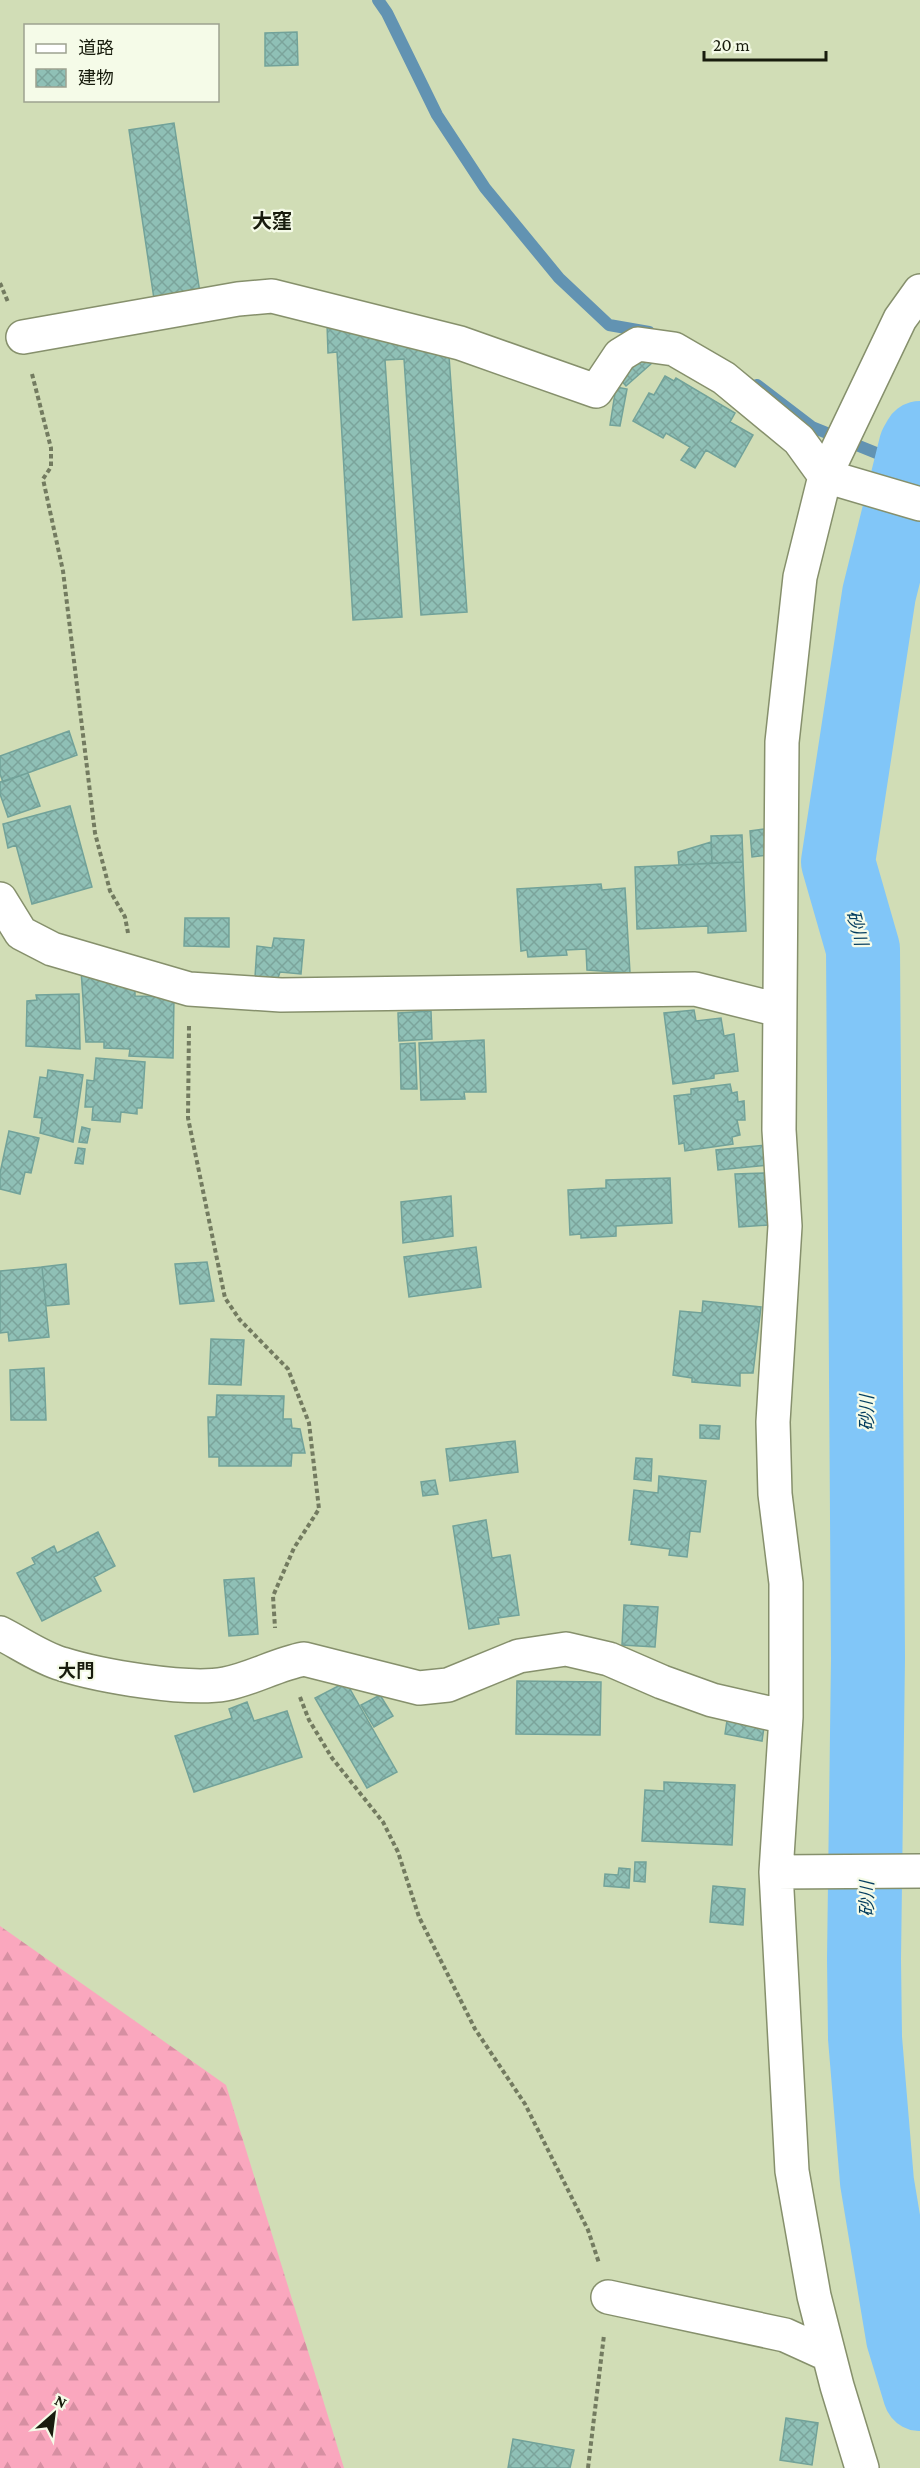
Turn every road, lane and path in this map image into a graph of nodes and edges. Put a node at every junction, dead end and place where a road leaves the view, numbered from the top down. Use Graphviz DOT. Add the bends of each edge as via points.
graph roads {
  1 [pos="0,283"];
  2 [pos="920,291"];
  3 [pos="23,337"];
  4 [pos="837,459"];
  5 [pos="920,504"];
  6 [pos="0,899"];
  7 [pos="134,973"];
  8 [pos="189,989"];
  9 [pos="780,1010"];
  10 [pos="0,1633"];
  11 [pos="287,1663"];
  12 [pos="786,1717"];
  13 [pos="785,1871"];
  14 [pos="920,1871"];
  15 [pos="608,2297"];
  16 [pos="829,2355"];
  17 [pos="588,2468"];
  18 [pos="862,2468"];
  1 -- 3 [label="path"];
  2 -- 4 [label="street" via="900,319"];
  3 -- 4 [label="street" via="272,296 460,343 596,391 620,355 638,344 674,349 724,378 798,440"];
  3 -- 7 [label="path" via="51,448 51,467 43,479 63,571 95,833 110,891 125,916"];
  4 -- 5 [label="street"];
  4 -- 9 [label="street" via="800,578 782,742"];
  6 -- 7 [label="street" via="21,933 52,949"];
  7 -- 8 [label="street"];
  8 -- 9 [label="street" via="281,995 695,989"];
  8 -- 11 [label="path" via="188,1118 225,1298 240,1320 288,1369 309,1423 319,1509 294,1548 273,1596 276,1632"];
  9 -- 12 [label="street" via="779,1130 785,1226 773,1422 775,1494 786,1583"];
  10 -- 11 [label="street" via="60,1664 185,1685 226,1684"];
  11 -- 12 [label="street" via="304,1659 419,1688 447,1684 519,1656 566,1649 609,1659 712,1700"];
  11 -- 15 [label="path" via="309,1719 332,1758 383,1822 398,1852 419,1917 475,2029 525,2104 588,2230"];
  12 -- 13 [label="street"];
  13 -- 14 [label="street"];
  13 -- 16 [label="street" via="792,2171 814,2296"];
  15 -- 16 [label="street" via="786,2335"];
  15 -- 17 [label="path"];
  16 -- 18 [label="street"];
}
